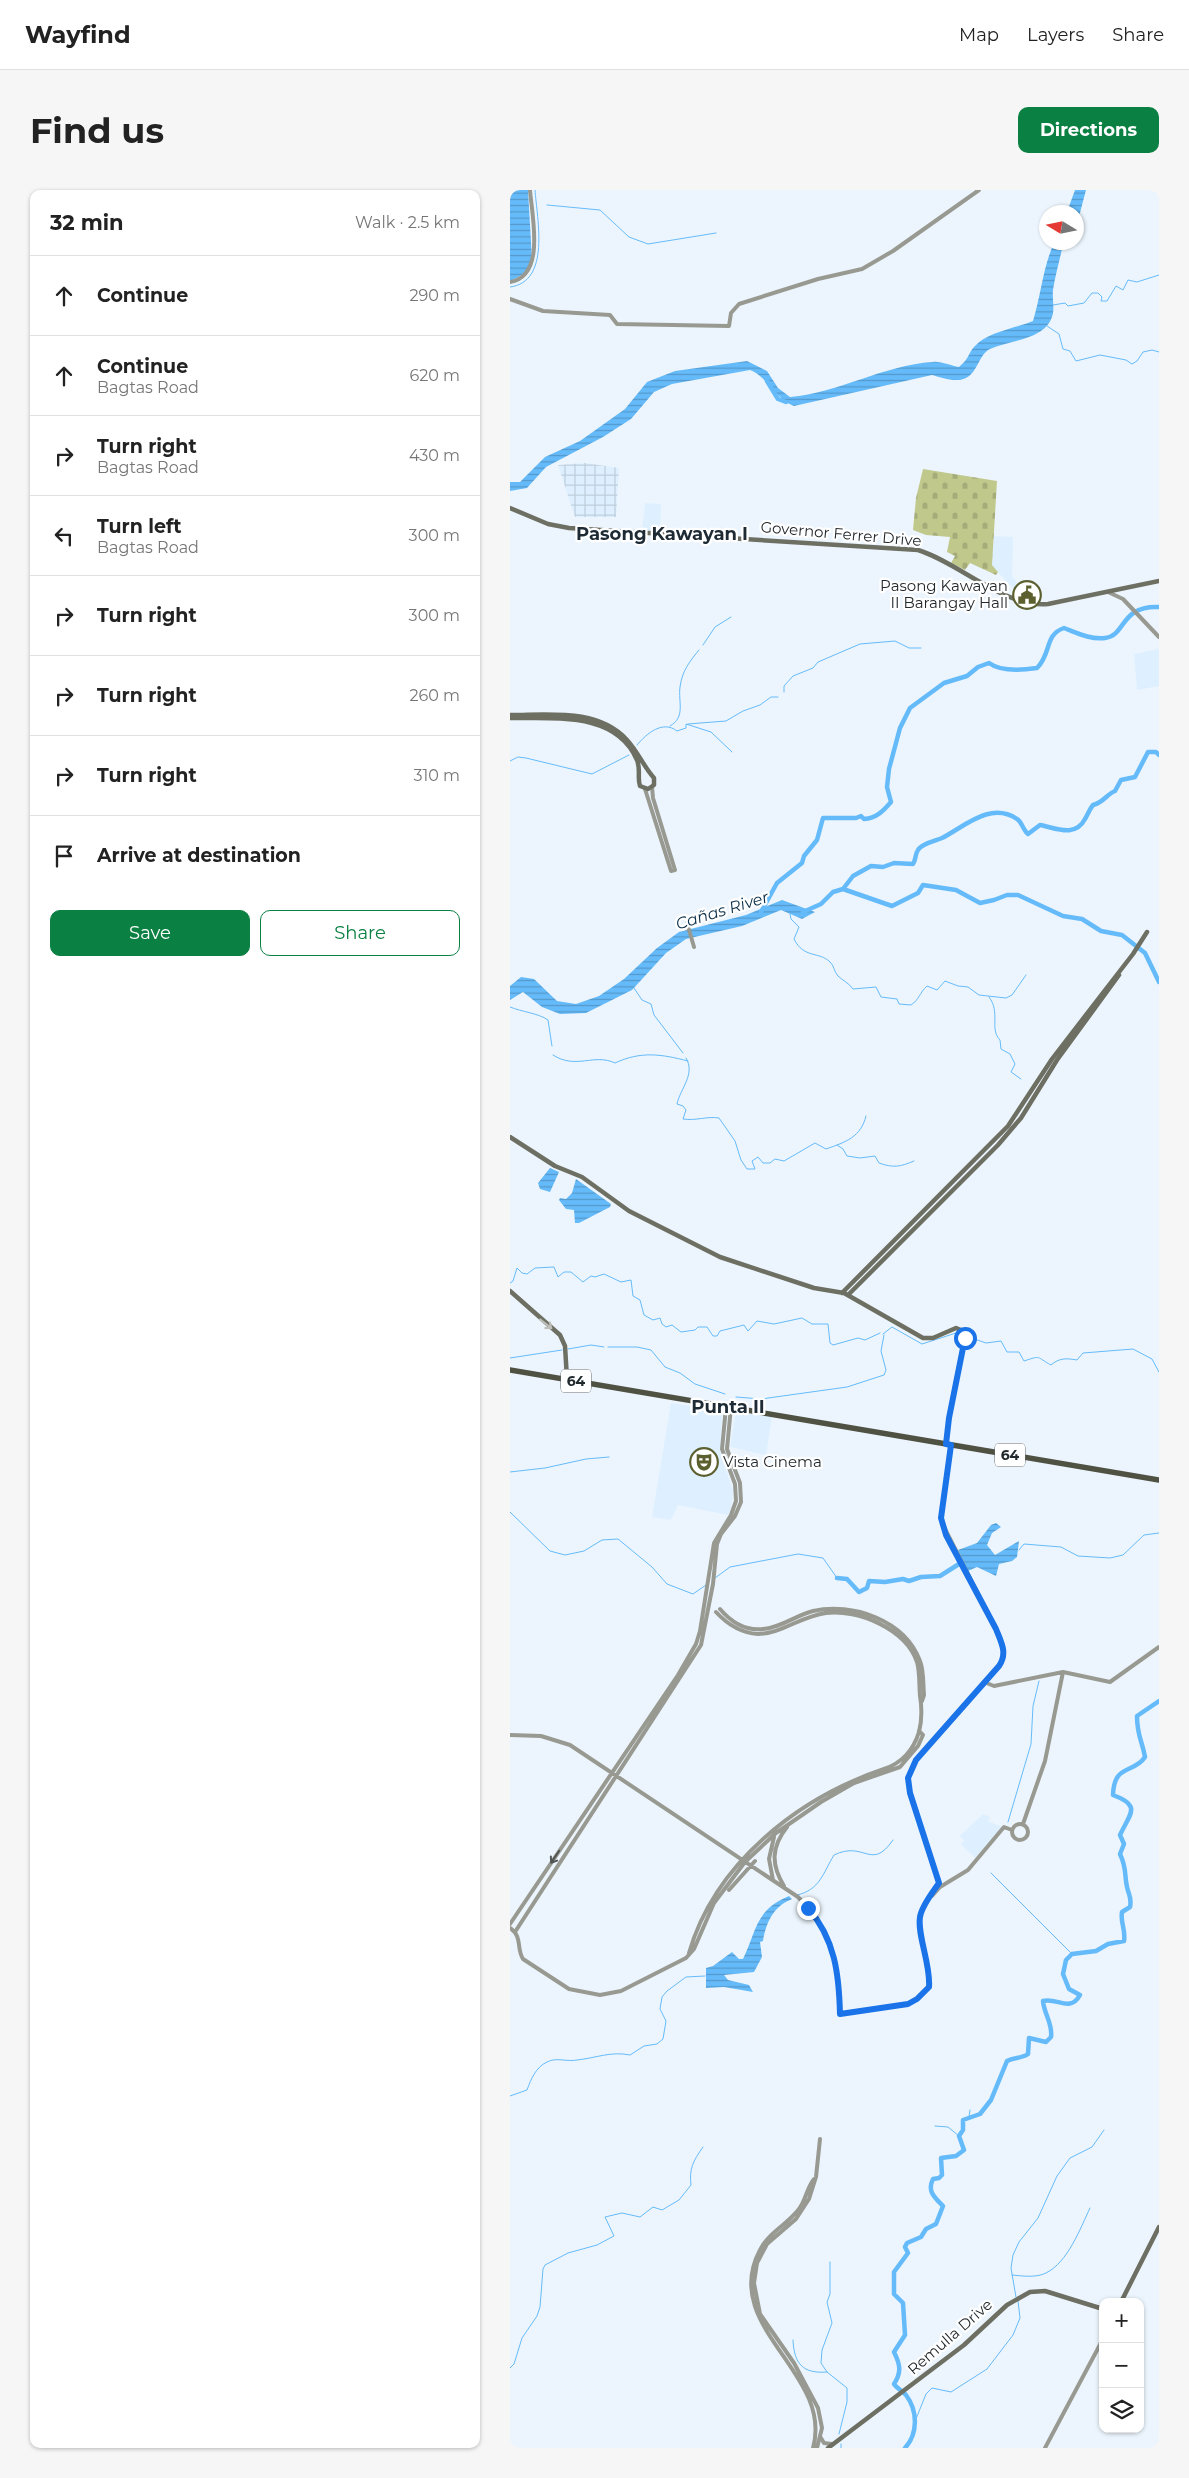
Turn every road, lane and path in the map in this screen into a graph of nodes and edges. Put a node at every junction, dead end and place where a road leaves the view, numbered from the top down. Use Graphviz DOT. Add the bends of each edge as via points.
graph roads {
  1 [pos="530,190"];
  2 [pos="979,190"];
  3 [pos="510,282"];
  4 [pos="510,299"];
  5 [pos="510,508"];
  6 [pos="1159,581"];
  7 [pos="1106,591"];
  8 [pos="1159,637"];
  9 [pos="510,716"];
  10 [pos="649,774"];
  11 [pos="640,776"];
  12 [pos="652,787"];
  13 [pos="645,789"];
  14 [pos="687,923"];
  15 [pos="1147,932"];
  16 [pos="694,947"];
  17 [pos="1134,954"];
  18 [pos="510,1137"];
  19 [pos="510,1291"];
  20 [pos="842,1293"];
  21 [pos="848,1295"];
  22 [pos="510,1370"];
  23 [pos="567,1379"];
  24 [pos="728,1407"];
  25 [pos="949,1445"];
  26 [pos="1159,1480"];
  27 [pos="728,1522"];
  28 [pos="718,1610"];
  29 [pos="1159,1647"];
  30 [pos="686,1667"];
  31 [pos="1063,1672"];
  32 [pos="984,1682"];
  33 [pos="919,1731"];
  34 [pos="510,1734"];
  35 [pos="614,1774"];
  36 [pos="791,1822"];
  37 [pos="1023,1824"];
  38 [pos="1012,1830"];
  39 [pos="776,1833"];
  40 [pos="744,1861"];
  41 [pos="755,1861"];
  42 [pos="751,1866"];
  43 [pos="773,1880"];
  44 [pos="940,1885"];
  45 [pos="786,1888"];
  46 [pos="728,1890"];
  47 [pos="510,1926"];
  48 [pos="515,1932"];
  49 [pos="689,1954"];
  50 [pos="820,2139"];
  51 [pos="816,2177"];
  52 [pos="1159,2227"];
  53 [pos="1123,2298"];
  54 [pos="1099,2308"];
  55 [pos="1101,2343"];
  56 [pos="821,2434"];
  57 [pos="832,2444"];
  58 [pos="813,2448"];
  59 [pos="817,2448"];
  60 [pos="828,2448"];
  61 [pos="1044,2448"];
  1 -- 3 [label="street" via="533,262 524,276"];
  2 -- 4 [label="street" via="862,269 739,304 731,313 729,326 617,324 610,315 543,311"];
  5 -- 7 [label="main road, Governor Ferrer Drive" via="548,524 570,528 918,550 1014,598 1033,604 1048,604"];
  6 -- 7 [label="main road, Governor Ferrer Drive"];
  7 -- 8 [label="street" via="1124,600"];
  9 -- 10 [label="main road" via="582,717 603,723 628,741"];
  9 -- 11 [label="main road" via="581,720 602,726 626,743 638,762"];
  10 -- 11 [label="main road"];
  10 -- 12 [label="main road" via="654,781"];
  11 -- 13 [label="main road" via="639,785"];
  12 -- 13 [label="main road"];
  12 -- 13 [label="street" via="673,871"];
  14 -- 16 [label="street"];
  15 -- 17 [label="main road"];
  17 -- 20 [label="main road" via="1052,1058 1008,1126"];
  17 -- 21 [label="main road" via="1056,1060 1021,1118 998,1146"];
  18 -- 20 [label="main road" via="555,1166 582,1177 629,1211 720,1257 805,1285"];
  19 -- 23 [label="main road, one-way" via="560,1335 565,1346"];
  20 -- 21 [label="main road"];
  21 -- 25 [label="main road" via="923,1338 933,1338 956,1328 966,1332 949,1418"];
  22 -- 23 [label="main road, 64"];
  23 -- 24 [label="main road, 64"];
  24 -- 25 [label="main road, 64"];
  24 -- 27 [label="street" via="722,1450 736,1495 735,1508"];
  25 -- 26 [label="main road, 64"];
  25 -- 32 [label="street" via="943,1525 1004,1648 1002,1661"];
  27 -- 30 [label="street" via="714,1543 696,1644"];
  27 -- 30 [label="street" via="717,1544 703,1638 698,1652"];
  28 -- 33 [label="street" via="735,1628 753,1634 772,1632 809,1616 829,1612 854,1615 880,1624 904,1643 915,1658 922,1701"];
  29 -- 31 [label="street" via="1110,1682"];
  30 -- 35 [label="street"];
  31 -- 32 [label="street" via="994,1686"];
  31 -- 37 [label="street" via="1044,1761"];
  32 -- 44 [label="street" via="923,1751 910,1769 908,1778"];
  33 -- 36 [label="street" via="923,1735 918,1746 900,1767 845,1788"];
  33 -- 40 [label="street" via="911,1749 898,1764 846,1783 819,1799 773,1831"];
  34 -- 35 [label="street" via="561,1741"];
  35 -- 40 [label="street"];
  35 -- 47 [label="street, one-way"];
  35 -- 48 [label="street"];
  36 -- 39 [label="street"];
  36 -- 45 [label="street" via="778,1840 774,1855 776,1871"];
  37 -- 38 [label="street" via="1016,1824"];
  37 -- 38 [label="street" via="1029,1831 1024,1839 1014,1838"];
  38 -- 44 [label="street" via="1004,1827 968,1870"];
  39 -- 40 [label="street"];
  39 -- 43 [label="street" via="769,1854"];
  40 -- 42 [label="street"];
  40 -- 49 [label="street" via="714,1903"];
  40 -- 49 [label="street" via="708,1907"];
  41 -- 42 [label="street"];
  42 -- 43 [label="street"];
  42 -- 46 [label="street"];
  43 -- 45 [label="street"];
  44 -- 45 [label="street" via="920,1918 929,1987 908,2004 840,2014 837,1966 832,1948 818,1920"];
  47 -- 48 [label="street"];
  48 -- 49 [label="street" via="523,1959 559,1984 592,1995 621,1991"];
  50 -- 51 [label="street"];
  51 -- 56 [label="street" via="811,2196 802,2211 772,2238 764,2250 756,2271 754,2290 760,2314 794,2363 818,2408"];
  51 -- 58 [label="street" via="798,2210 764,2242 754,2262 750,2282 756,2314 786,2358 813,2408 817,2424"];
  52 -- 53 [label="main road"];
  54 -- 57 [label="main road, Remulla Drive" via="1045,2291 1027,2293 1000,2311 964,2345 913,2385"];
  55 -- 61 [label="street"];
  56 -- 57 [label="street" via="824,2443"];
  56 -- 59 [label="street"];
  57 -- 60 [label="main road, Remulla Drive"];
}
